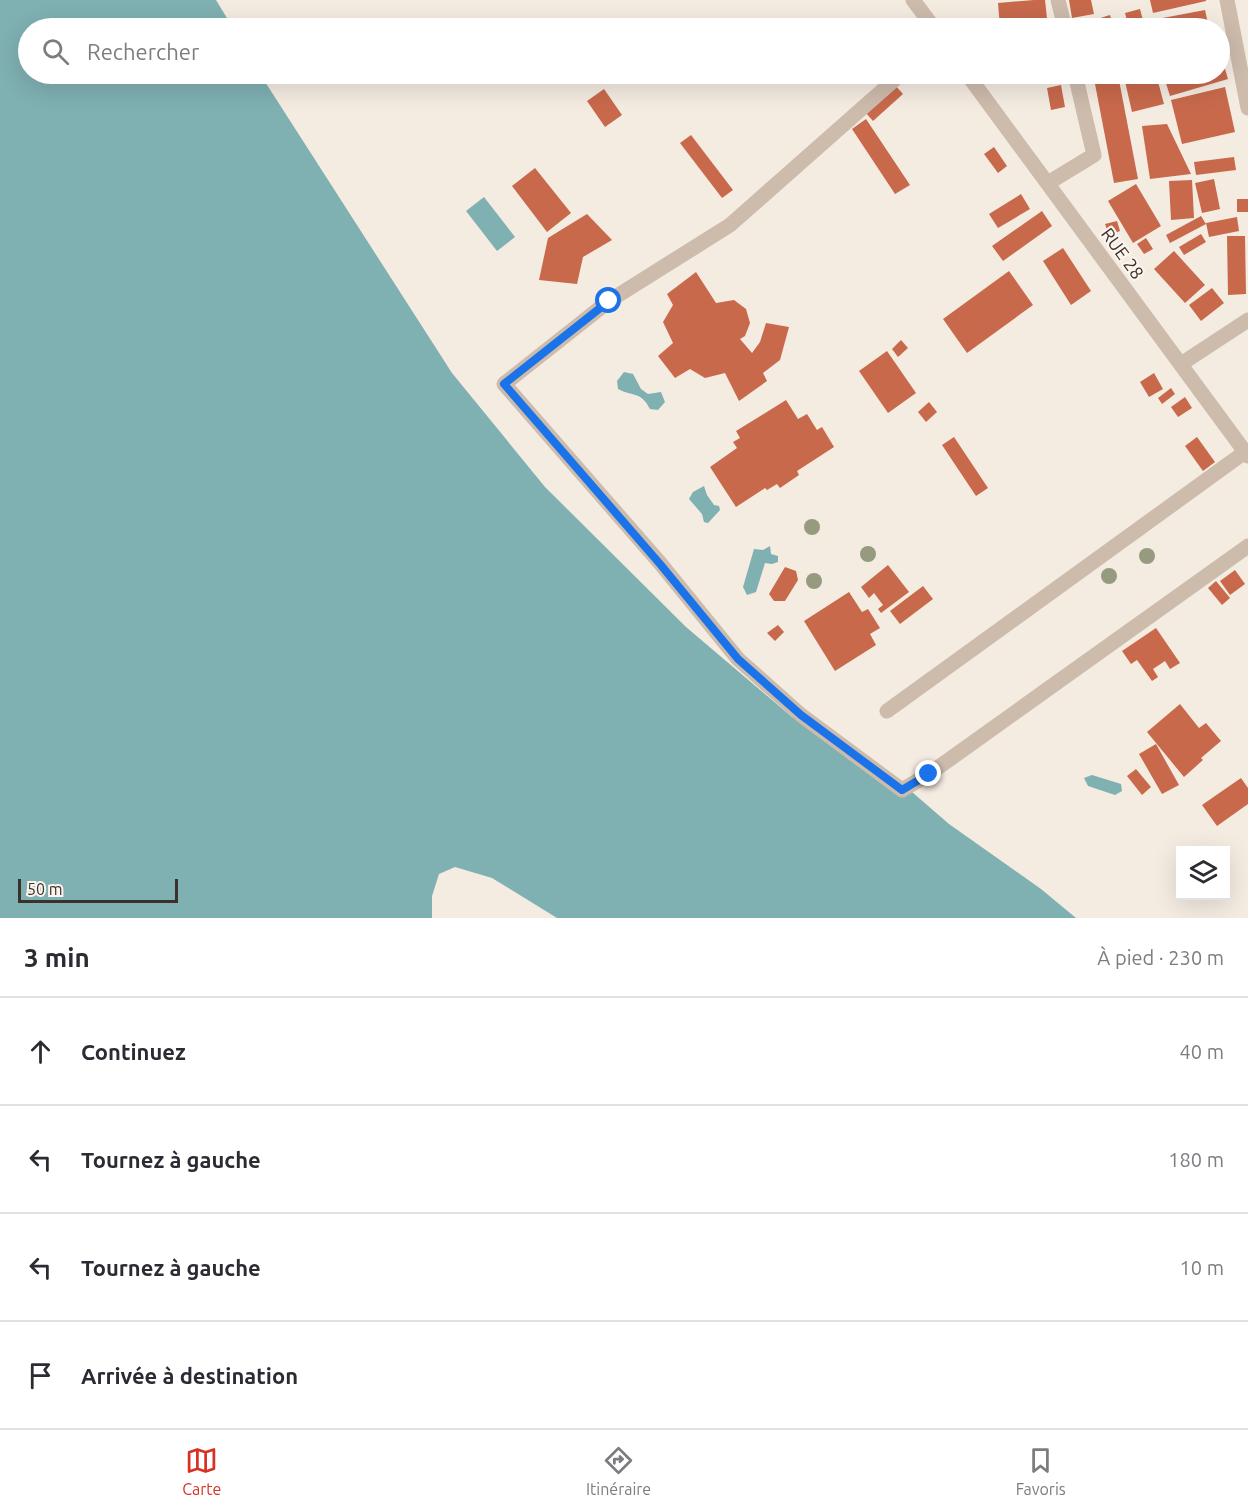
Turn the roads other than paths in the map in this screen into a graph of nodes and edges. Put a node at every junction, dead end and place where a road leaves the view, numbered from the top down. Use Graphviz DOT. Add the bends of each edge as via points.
graph roads {
  1 [pos="913,0"];
  2 [pos="1058,0"];
  3 [pos="1227,0"];
  4 [pos="926,18"];
  5 [pos="1062,18"];
  6 [pos="890,84"];
  7 [pos="974,84"];
  8 [pos="1077,84"];
  9 [pos="1248,108"];
  10 [pos="1048,183"];
  11 [pos="1248,320"];
  12 [pos="1181,364"];
  13 [pos="1246,454"];
  14 [pos="1248,546"];
  15 [pos="887,711"];
  1 -- 4 [label="street"];
  2 -- 5 [label="street"];
  3 -- 9 [label="street"];
  6 -- 14 [label="street" via="730,225 609,301 504,384 738,659 801,715 902,790"];
  7 -- 10 [label="street, RUE 28"];
  8 -- 10 [label="street" via="1094,155"];
  10 -- 12 [label="street, RUE 28"];
  11 -- 12 [label="street"];
  12 -- 13 [label="street, RUE 28"];
  13 -- 15 [label="street"];
}
